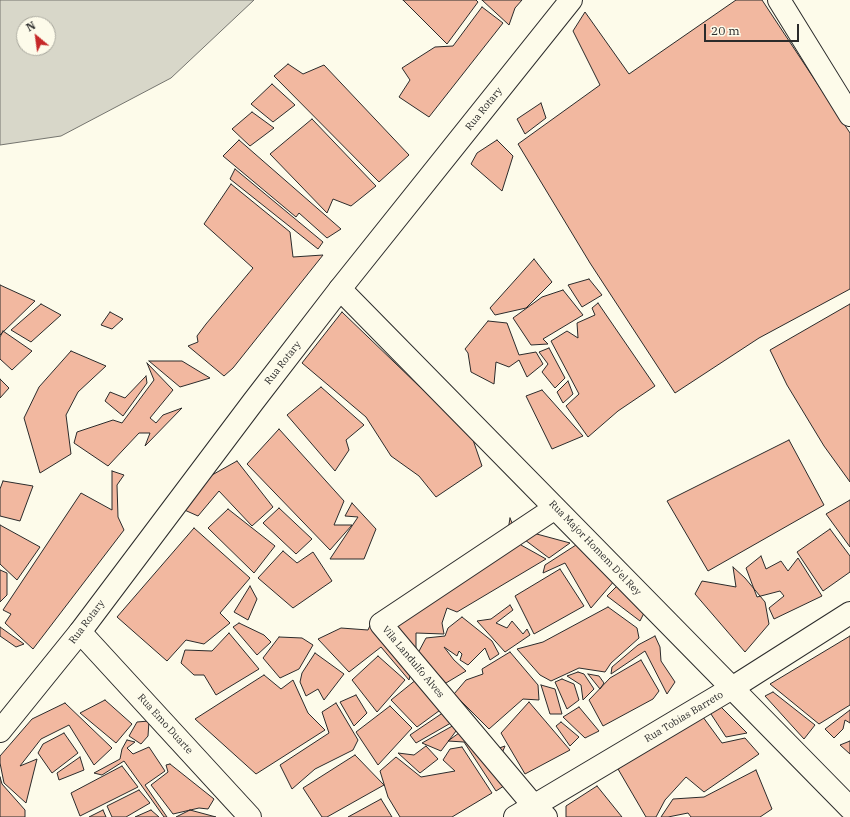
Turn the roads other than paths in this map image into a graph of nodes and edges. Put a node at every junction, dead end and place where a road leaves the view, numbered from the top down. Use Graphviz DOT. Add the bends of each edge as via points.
graph roads {
  1 [pos="572,0"];
  2 [pos="779,0"];
  3 [pos="850,115"];
  4 [pos="340,289"];
  5 [pos="555,508"];
  6 [pos="850,613"];
  7 [pos="80,632"];
  8 [pos="732,688"];
  9 [pos="0,731"];
  10 [pos="850,808"];
  11 [pos="540,811"];
  12 [pos="250,817"];
  13 [pos="515,817"];
  1 -- 4 [label="street, Rua Rotary"];
  2 -- 3 [label="street"];
  4 -- 5 [label="street, Rua Major Homem D'el Rey"];
  4 -- 7 [label="street, Rua Rotary"];
  5 -- 8 [label="street, Rua Major Homem D'el Rey"];
  5 -- 11 [label="street, Vila Landulfo Alves" via="381,624"];
  6 -- 8 [label="street, Rua Tobias Barreto"];
  7 -- 9 [label="street, Rua Rotary"];
  7 -- 12 [label="street, Rua Emo Duarte"];
  8 -- 10 [label="street, Rua Major Homem D'el Rey"];
  8 -- 11 [label="street, Rua Tobias Barreto"];
  11 -- 13 [label="street, Rua Tobias Barreto"];
}
